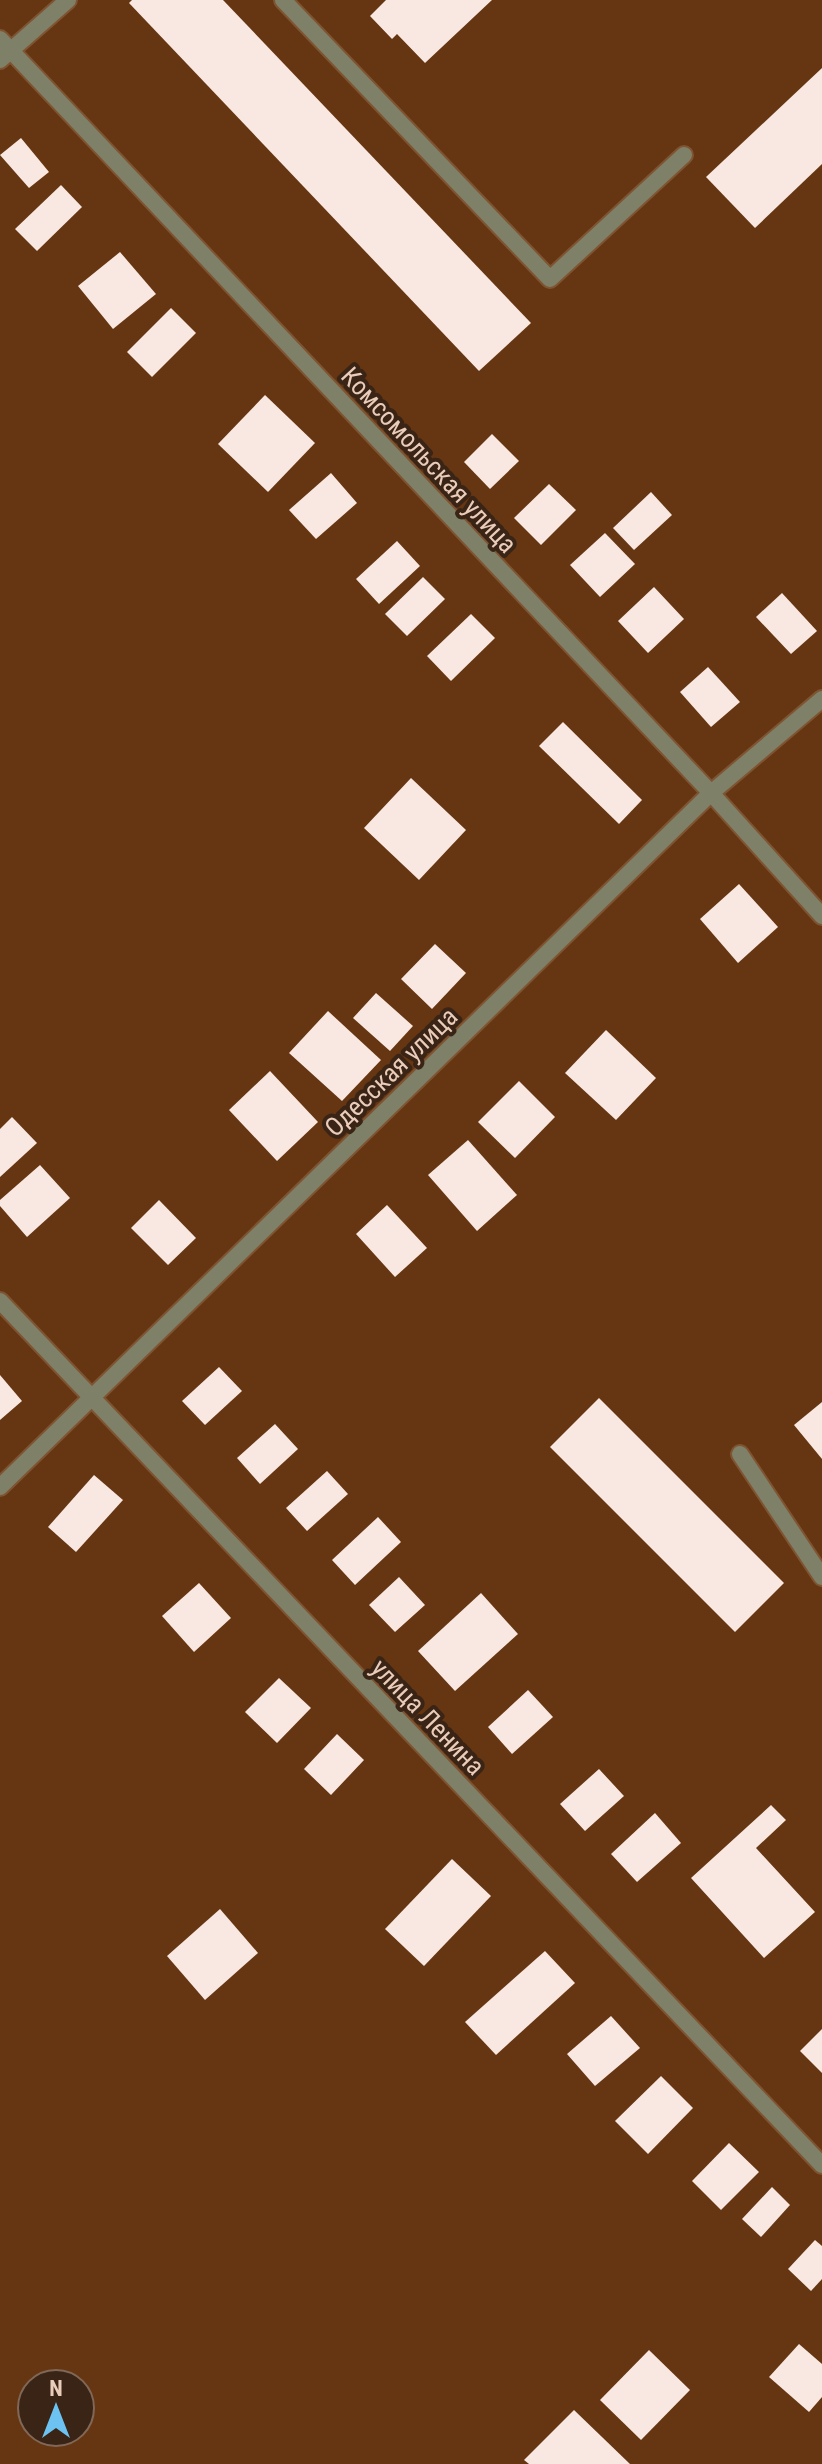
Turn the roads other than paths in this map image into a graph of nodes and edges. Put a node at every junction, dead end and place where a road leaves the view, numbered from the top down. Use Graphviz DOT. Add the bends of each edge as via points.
graph roads {
  1 [pos="68,0"];
  2 [pos="283,0"];
  3 [pos="3,50"];
  4 [pos="684,155"];
  5 [pos="822,699"];
  6 [pos="711,793"];
  7 [pos="822,916"];
  8 [pos="0,1301"];
  9 [pos="91,1399"];
  10 [pos="740,1454"];
  11 [pos="0,1487"];
  12 [pos="822,1577"];
  13 [pos="822,2165"];
  1 -- 3 [label="street"];
  2 -- 4 [label="street" via="550,279"];
  3 -- 6 [label="street, Комсомольская улица"];
  5 -- 6 [label="street, Одесская улица"];
  6 -- 7 [label="street, Комсомольская улица"];
  6 -- 9 [label="street, Одесская улица"];
  8 -- 9 [label="street, улица Ленина"];
  9 -- 11 [label="street, Одесская улица"];
  9 -- 13 [label="street, улица Ленина"];
  10 -- 12 [label="street"];
}
